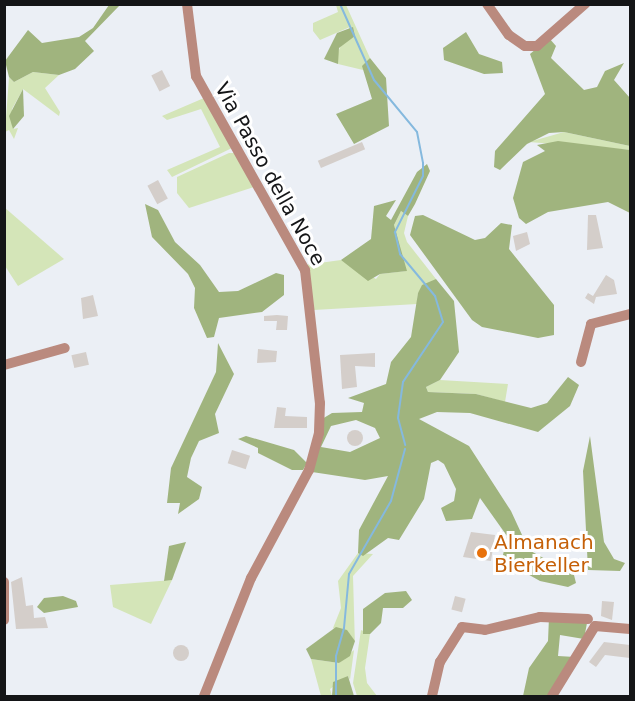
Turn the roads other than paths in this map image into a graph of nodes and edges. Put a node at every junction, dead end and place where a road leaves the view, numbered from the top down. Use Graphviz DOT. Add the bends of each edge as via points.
graph roads {
  1 [pos="187,4"];
  2 [pos="487,4"];
  3 [pos="585,4"];
  4 [pos="630,314"];
  5 [pos="65,348"];
  6 [pos="581,362"];
  7 [pos="4,365"];
  8 [pos="4,582"];
  9 [pos="4,620"];
  10 [pos="591,622"];
  11 [pos="630,629"];
  12 [pos="204,696"];
  13 [pos="432,696"];
  14 [pos="552,696"];
  1 -- 12 [label="street, Via Passo della Noce" via="196,76 305,270 320,403 319,434 309,470 251,578"];
  2 -- 3 [label="street" via="509,35 525,46 537,46"];
  4 -- 6 [label="street" via="591,324"];
  5 -- 7 [label="street"];
  8 -- 9 [label="street"];
  10 -- 11 [label="street"];
  10 -- 13 [label="street" via="540,617 485,630 462,627 440,662"];
  10 -- 14 [label="street"];
}
